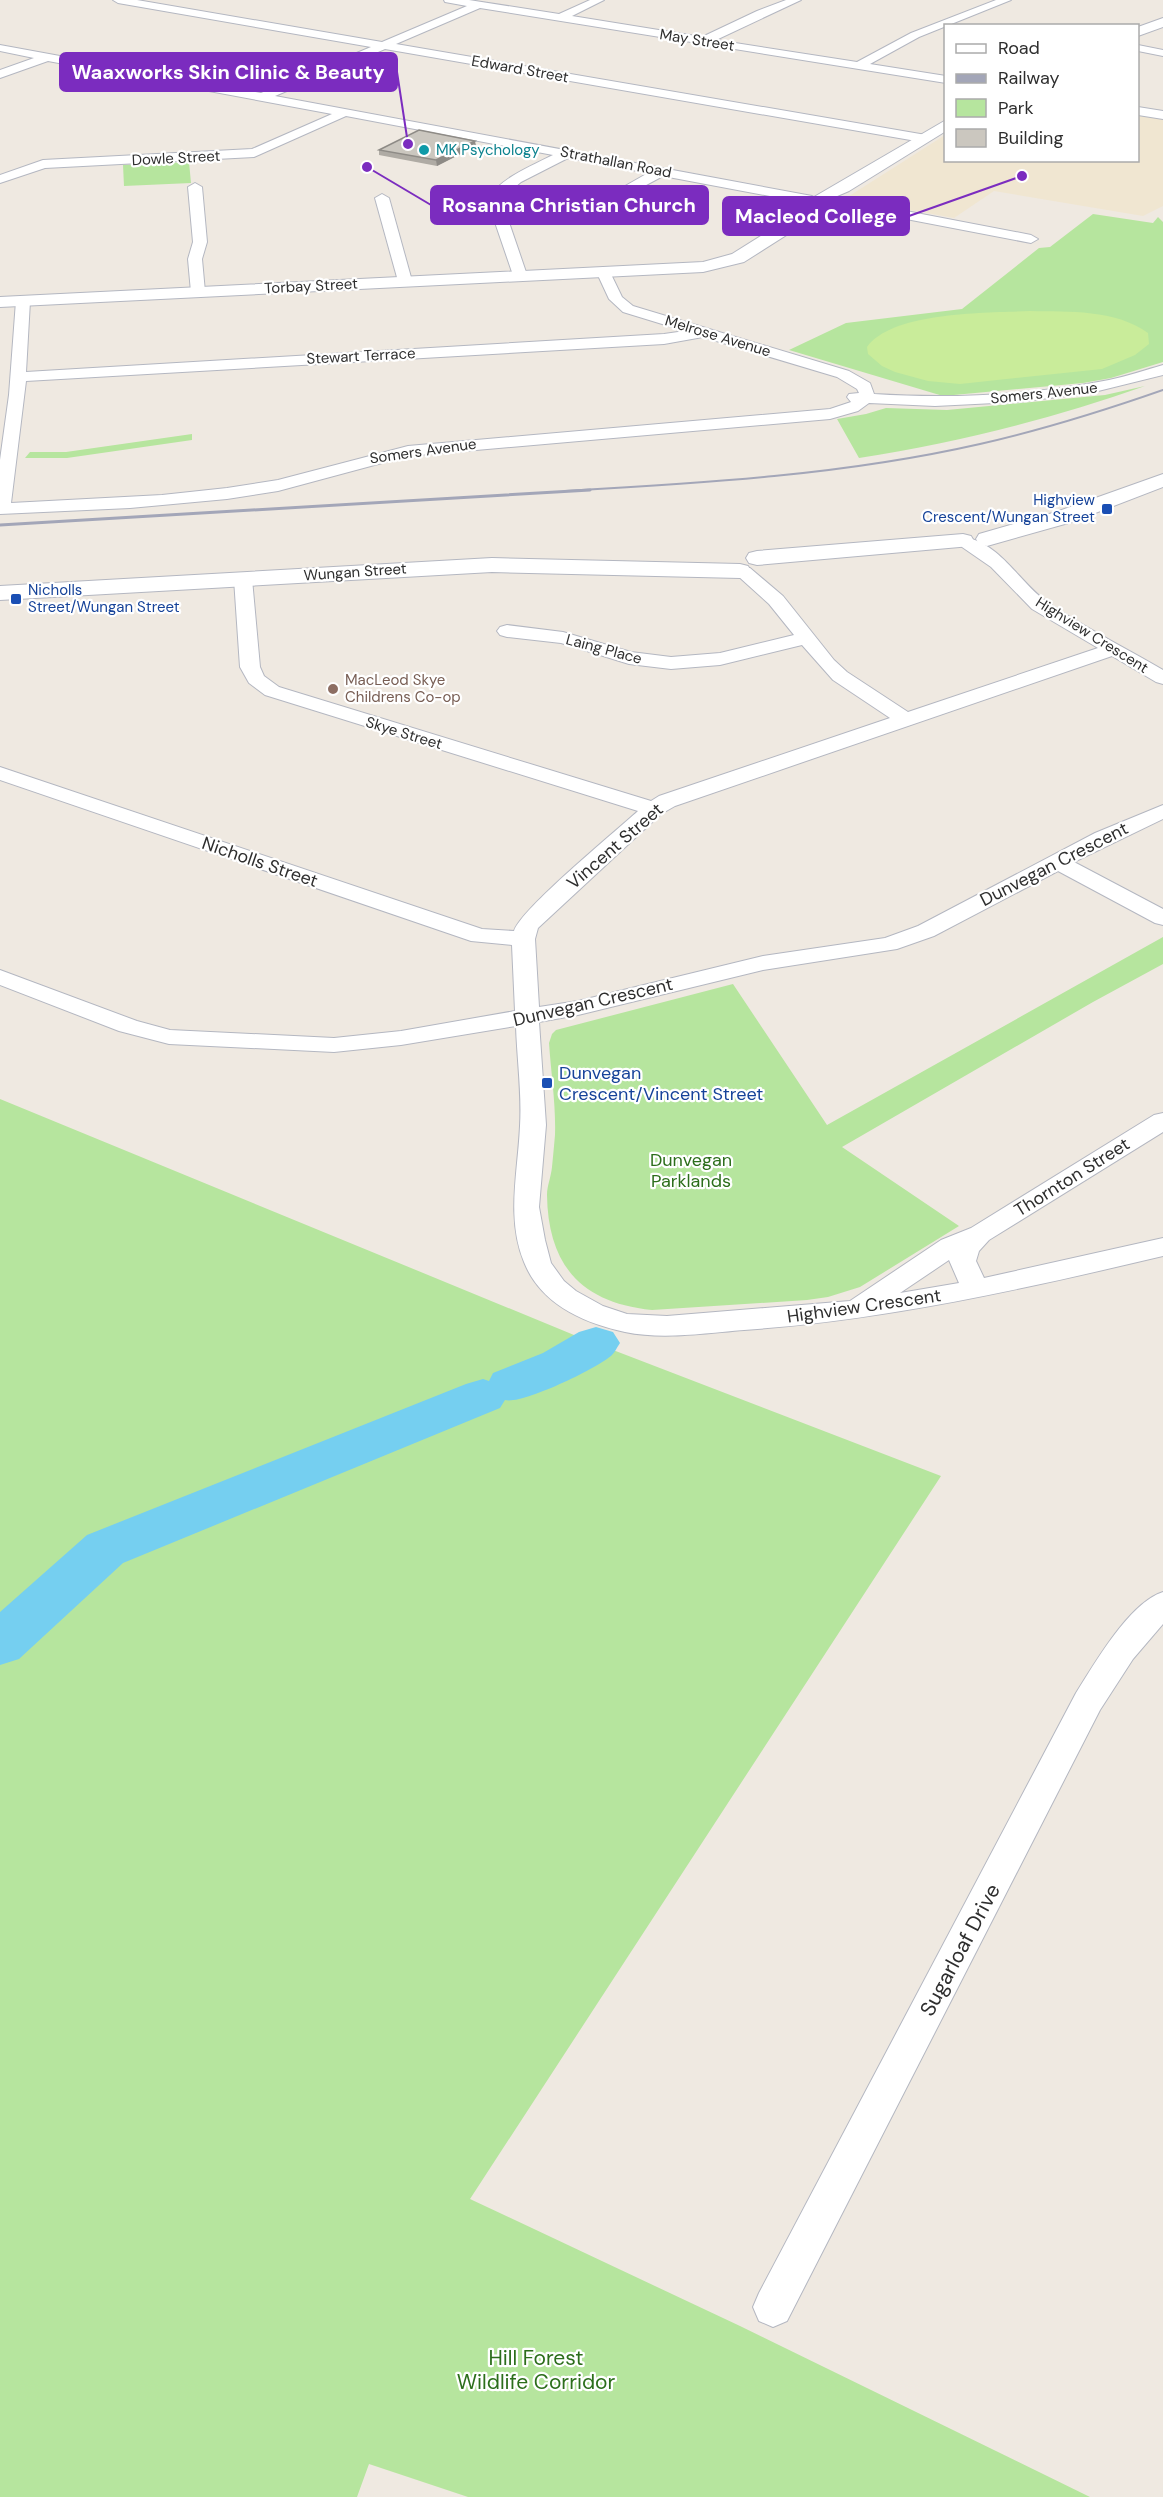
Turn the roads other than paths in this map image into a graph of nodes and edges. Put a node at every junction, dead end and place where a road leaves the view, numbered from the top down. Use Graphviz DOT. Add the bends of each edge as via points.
graph roads {
  1 [pos="118,0"];
  2 [pos="449,0"];
  3 [pos="599,0"];
  4 [pos="796,0"];
  5 [pos="1006,0"];
  6 [pos="479,5"];
  7 [pos="560,18"];
  8 [pos="1163,22"];
  9 [pos="1139,31"];
  10 [pos="704,41"];
  11 [pos="383,46"];
  12 [pos="0,48"];
  13 [pos="1139,48"];
  14 [pos="1163,53"];
  15 [pos="48,57"];
  16 [pos="858,66"];
  17 [pos="0,74"];
  18 [pos="944,80"];
  19 [pos="262,96"];
  20 [pos="1139,111"];
  21 [pos="346,112"];
  22 [pos="1163,115"];
  23 [pos="944,125"];
  24 [pos="922,138"];
  25 [pos="568,153"];
  26 [pos="662,171"];
  27 [pos="0,179"];
  28 [pos="195,187"];
  29 [pos="382,198"];
  30 [pos="824,199"];
  31 [pos="609,201"];
  32 [pos="1031,239"];
  33 [pos="612,270"];
  34 [pos="520,275"];
  35 [pos="405,281"];
  36 [pos="198,292"];
  37 [pos="23,301"];
  38 [pos="0,302"];
  39 [pos="703,332"];
  40 [pos="1163,370"];
  41 [pos="18,377"];
  42 [pos="859,392"];
  43 [pos="8,396"];
  44 [pos="1163,480"];
  45 [pos="1,509"];
  46 [pos="973,538"];
  47 [pos="751,566"];
  48 [pos="243,579"];
  49 [pos="0,595"];
  50 [pos="503,630"];
  51 [pos="807,638"];
  52 [pos="1114,649"];
  53 [pos="1163,678"];
  54 [pos="906,720"];
  55 [pos="0,773"];
  56 [pos="653,809"];
  57 [pos="1163,811"];
  58 [pos="1058,862"];
  59 [pos="1163,918"];
  60 [pos="523,939"];
  61 [pos="0,977"];
  62 [pos="527,1018"];
  63 [pos="1163,1121"];
  64 [pos="980,1234"];
  65 [pos="1163,1247"];
  66 [pos="915,1270"];
  67 [pos="976,1289"];
  68 [pos="938,1295"];
  69 [pos="855,1310"];
  70 [pos="1163,1604"];
  71 [pos="773,2307"];
  1 -- 11 [label="street, Edward Street"];
  2 -- 6 [label="street, May Street"];
  3 -- 7 [label="street"];
  4 -- 10 [label="street"];
  5 -- 16 [label="street" via="915,35"];
  6 -- 7 [label="street, May Street"];
  6 -- 11 [label="street"];
  7 -- 10 [label="street, May Street"];
  8 -- 9 [label="street"];
  10 -- 16 [label="street, May Street"];
  11 -- 19 [label="street"];
  11 -- 24 [label="street, Edward Street"];
  12 -- 15 [label="street, Strathallan Road"];
  13 -- 14 [label="street"];
  15 -- 17 [label="street"];
  15 -- 19 [label="street, Strathallan Road"];
  16 -- 18 [label="street, May Street"];
  19 -- 21 [label="street, Strathallan Road"];
  20 -- 22 [label="street"];
  21 -- 25 [label="street, Strathallan Road"];
  21 -- 27 [label="street, Dowle Street" via="254,153 43,165"];
  23 -- 24 [label="street, Torbay Street"];
  24 -- 30 [label="street, Torbay Street"];
  25 -- 26 [label="street, Strathallan Road"];
  25 -- 34 [label="street" via="495,196 495,207"];
  26 -- 30 [label="street, Strathallan Road"];
  26 -- 31 [label="street"];
  28 -- 36 [label="street" via="200,242 195,259"];
  29 -- 35 [label="street"];
  30 -- 32 [label="street, Strathallan Road"];
  30 -- 33 [label="street, Torbay Street" via="738,258 711,264"];
  33 -- 34 [label="street, Torbay Street"];
  33 -- 39 [label="street, Melrose Avenue" via="616,299 622,306"];
  34 -- 35 [label="street, Torbay Street"];
  35 -- 36 [label="street, Torbay Street"];
  36 -- 37 [label="street, Torbay Street"];
  37 -- 38 [label="street, Torbay Street"];
  37 -- 41 [label="street"];
  39 -- 41 [label="street, Stewart Terrace" via="684,338"];
  39 -- 42 [label="street, Melrose Avenue" via="836,372"];
  40 -- 42 [label="street, Somers Avenue" via="1090,390 960,401 923,401"];
  41 -- 43 [label="street"];
  42 -- 45 [label="street, Somers Avenue" via="858,405 846,411 436,447 384,455 289,483 242,492"];
  43 -- 45 [label="street"];
  44 -- 46 [label="street, Wungan Street" via="1064,517"];
  46 -- 47 [label="street, Wungan Street" via="822,554"];
  46 -- 52 [label="street, Highview Crescent" via="1039,604"];
  47 -- 48 [label="street, Wungan Street" via="681,570 492,565"];
  47 -- 51 [label="street"];
  48 -- 49 [label="street, Wungan Street"];
  48 -- 56 [label="street, Skye Street" via="250,667 256,680 272,691"];
  50 -- 51 [label="street, Laing Place" via="554,636 629,658 671,663 720,659"];
  51 -- 54 [label="street" via="840,676"];
  52 -- 53 [label="street, Highview Crescent"];
  52 -- 54 [label="street, Vincent Street"];
  54 -- 56 [label="street, Vincent Street"];
  55 -- 60 [label="street, Nicholls Street" via="479,936"];
  56 -- 60 [label="street, Vincent Street" via="531,920"];
  57 -- 58 [label="street, Dunvegan Crescent"];
  58 -- 59 [label="street"];
  58 -- 62 [label="street, Dunvegan Crescent" via="926,931 889,944 763,963"];
  60 -- 62 [label="street"];
  61 -- 62 [label="street, Dunvegan Crescent" via="128,1026 190,1040 353,1044"];
  62 -- 69 [label="street, Highview Crescent" via="533,1137 526,1207 538,1263 554,1288 586,1310 610,1320 647,1326"];
  63 -- 64 [label="street, Thornton Street"];
  64 -- 66 [label="street, Thornton Street" via="951,1246"];
  64 -- 67 [label="street, Thornton Street" via="967,1247 962,1261"];
  65 -- 67 [label="street, Highview Crescent"];
  66 -- 68 [label="street" via="918,1278"];
  66 -- 69 [label="street, Thornton Street"];
  67 -- 68 [label="street, Highview Crescent"];
  68 -- 69 [label="street, Highview Crescent"];
  70 -- 71 [label="street, Sugarloaf Drive" via="1124,1646 1088,1702"];
}
